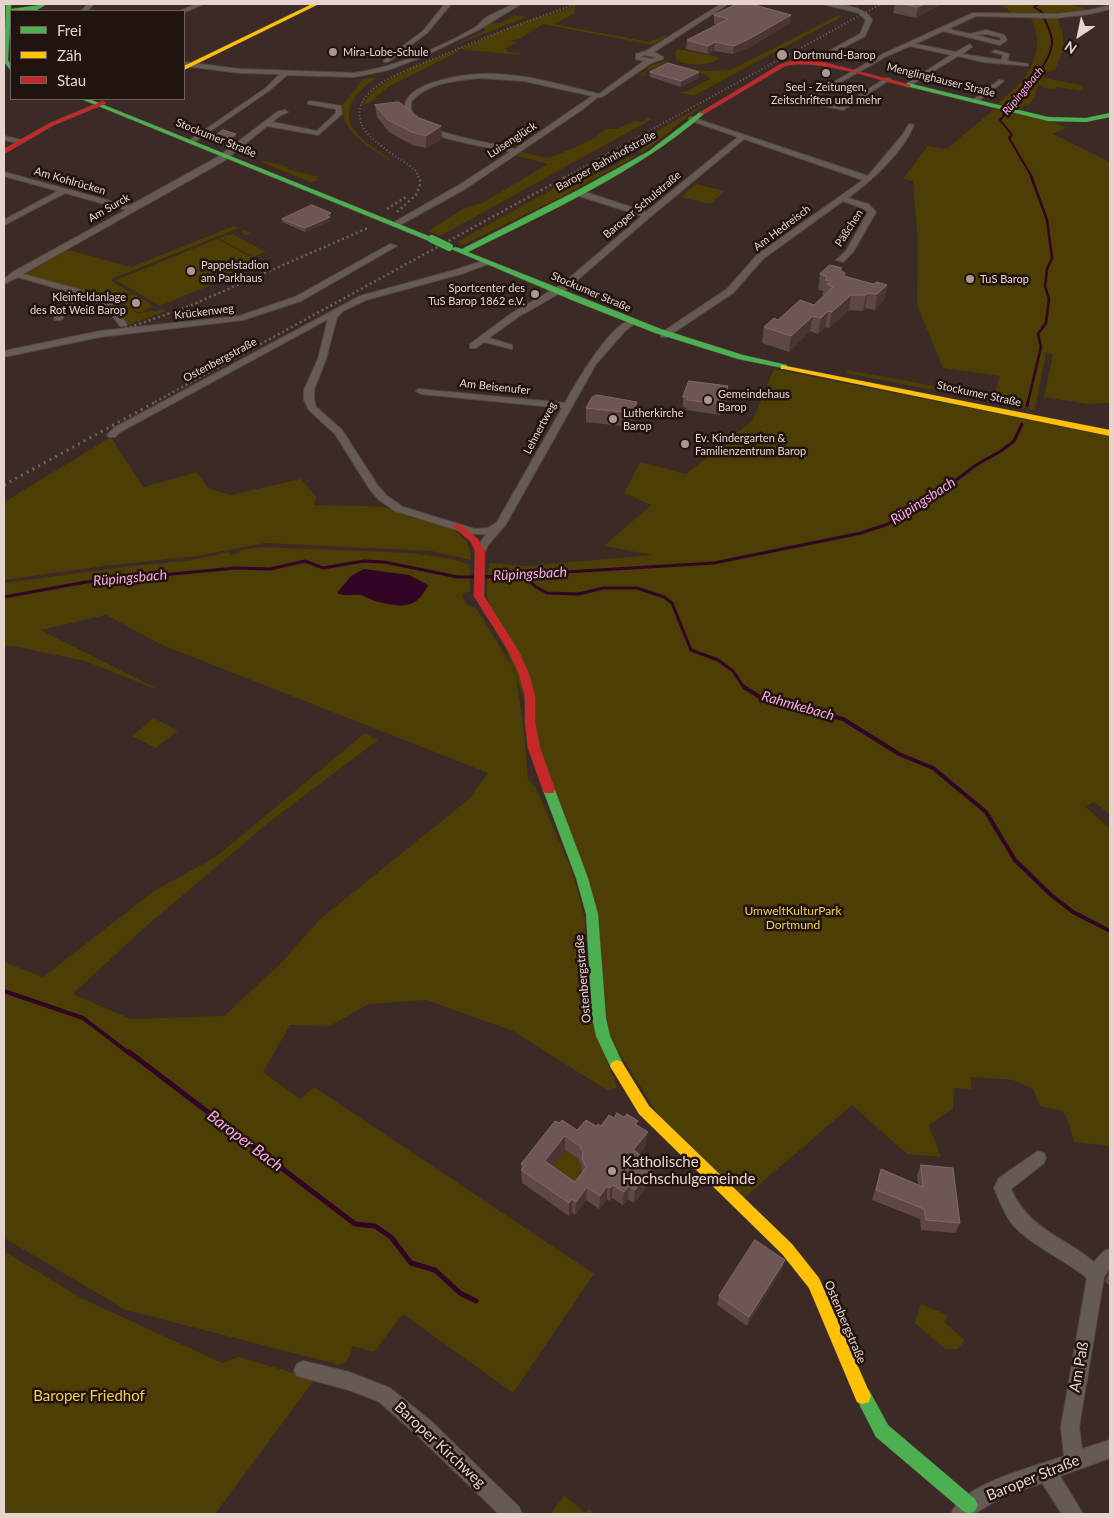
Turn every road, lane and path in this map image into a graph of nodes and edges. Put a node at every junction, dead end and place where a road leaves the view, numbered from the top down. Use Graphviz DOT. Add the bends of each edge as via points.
graph roads {
  1 [pos="200,4"];
  2 [pos="316,4"];
  3 [pos="448,4"];
  4 [pos="518,4"];
  5 [pos="725,4"];
  6 [pos="826,4"];
  7 [pos="38,7"];
  8 [pos="1110,7"];
  9 [pos="24,10"];
  10 [pos="185,10"];
  11 [pos="1102,10"];
  12 [pos="9,13"];
  13 [pos="1110,13"];
  14 [pos="942,29"];
  15 [pos="970,36"];
  16 [pos="664,44"];
  17 [pos="909,44"];
  18 [pos="977,48"];
  19 [pos="995,52"];
  20 [pos="648,53"];
  21 [pos="656,54"];
  22 [pos="954,54"];
  23 [pos="641,60"];
  24 [pos="386,61"];
  25 [pos="650,61"];
  26 [pos="814,62"];
  27 [pos="1004,62"];
  28 [pos="186,65"];
  29 [pos="1026,65"];
  30 [pos="8,66"];
  31 [pos="637,71"];
  32 [pos="854,71"];
  33 [pos="285,73"];
  34 [pos="888,80"];
  35 [pos="1000,81"];
  36 [pos="908,84"];
  37 [pos="597,95"];
  38 [pos="87,100"];
  39 [pos="112,100"];
  40 [pos="975,101"];
  41 [pos="310,103"];
  42 [pos="98,104"];
  43 [pos="285,112"];
  44 [pos="1110,115"];
  45 [pos="691,119"];
  46 [pos="266,123"];
  47 [pos="911,124"];
  48 [pos="742,137"];
  49 [pos="4,138"];
  50 [pos="19,141"];
  51 [pos="191,142"];
  52 [pos="516,151"];
  53 [pos="4,152"];
  54 [pos="226,156"];
  55 [pos="4,174"];
  56 [pos="869,179"];
  57 [pos="64,191"];
  58 [pos="579,193"];
  59 [pos="841,198"];
  60 [pos="130,209"];
  61 [pos="646,215"];
  62 [pos="4,223"];
  63 [pos="395,224"];
  64 [pos="393,246"];
  65 [pos="462,252"];
  66 [pos="840,260"];
  67 [pos="485,262"];
  68 [pos="16,274"];
  69 [pos="4,282"];
  70 [pos="558,291"];
  71 [pos="78,292"];
  72 [pos="341,309"];
  73 [pos="58,318"];
  74 [pos="632,322"];
  75 [pos="122,324"];
  76 [pos="664,335"];
  77 [pos="484,339"];
  78 [pos="473,346"];
  79 [pos="509,346"];
  80 [pos="4,354"];
  81 [pos="421,391"];
  82 [pos="566,406"];
  83 [pos="1110,433"];
  84 [pos="112,435"];
  85 [pos="501,524"];
  86 [pos="458,526"];
  87 [pos="480,551"];
  88 [pos="1038,1158"];
  89 [pos="1110,1255"];
  90 [pos="1096,1275"];
  91 [pos="303,1370"];
  92 [pos="1110,1449"];
  93 [pos="1074,1460"];
  94 [pos="1046,1472"];
  95 [pos="965,1509"];
  96 [pos="512,1514"];
  97 [pos="1073,1514"];
  1 -- 10 [label="street"];
  2 -- 28 [label="street"];
  3 -- 24 [label="street" via="424,32"];
  4 -- 33 [label="street" via="478,28 373,73"];
  5 -- 16 [label="street, Luisenglück"];
  6 -- 26 [label="street, Baroper Bahnhofstraße" via="860,12 870,18 863,35"];
  7 -- 9 [label="street"];
  8 -- 11 [label="street"];
  11 -- 13 [label="street"];
  11 -- 14 [label="street" via="1048,16 979,13"];
  12 -- 30 [label="street"];
  14 -- 15 [label="street"];
  14 -- 17 [label="street"];
  16 -- 20 [label="street, Luisenglück"];
  16 -- 21 [label="street, Luisenglück"];
  17 -- 22 [label="street"];
  17 -- 32 [label="street"];
  18 -- 22 [label="street" via="967,45"];
  19 -- 27 [label="street" via="1006,54"];
  20 -- 21 [label="street"];
  20 -- 23 [label="street, Luisenglück" via="638,56"];
  21 -- 25 [label="street, Luisenglück" via="660,58"];
  22 -- 27 [label="street"];
  22 -- 36 [label="street"];
  23 -- 25 [label="street"];
  23 -- 31 [label="street, Luisenglück"];
  25 -- 31 [label="street, Luisenglück"];
  26 -- 32 [label="street, Menglinghauser Straße"];
  26 -- 45 [label="street, Baroper Bahnhofstraße" via="786,63"];
  27 -- 29 [label="street"];
  28 -- 33 [label="street"];
  31 -- 37 [label="street, Luisenglück"];
  32 -- 34 [label="street, Menglinghauser Straße"];
  32 -- 34 [label="street" via="803,101 842,109"];
  33 -- 51 [label="street" via="268,89"];
  34 -- 36 [label="street, Menglinghauser Straße"];
  35 -- 40 [label="street"];
  36 -- 40 [label="street, Menglinghauser Straße"];
  37 -- 52 [label="street, Luisenglück"];
  37 -- 52 [label="street" via="517,78 485,76 440,82 410,98 407,107 411,118 425,127"];
  38 -- 42 [label="street, Stockumer Straße"];
  39 -- 42 [label="street"];
  40 -- 44 [label="street, Menglinghauser Straße" via="1064,120"];
  41 -- 46 [label="street" via="339,107 339,114 318,132"];
  42 -- 50 [label="street"];
  42 -- 51 [label="street, Stockumer Straße"];
  43 -- 46 [label="street, Am Surck"];
  45 -- 48 [label="street"];
  45 -- 58 [label="street, Baroper Bahnhofstraße" via="660,146"];
  46 -- 54 [label="street, Am Surck"];
  47 -- 56 [label="street, Am Hedreisch" via="907,134"];
  48 -- 56 [label="street"];
  48 -- 61 [label="street, Baroper Schulstraße"];
  49 -- 50 [label="street"];
  50 -- 53 [label="street"];
  51 -- 54 [label="street, Stockumer Straße"];
  52 -- 63 [label="street, Luisenglück" via="456,191"];
  54 -- 60 [label="street, Am Surck"];
  54 -- 63 [label="street, Stockumer Straße"];
  55 -- 57 [label="street, Am Kohlrücken"];
  56 -- 59 [label="street, Am Hedreisch"];
  57 -- 60 [label="street, Am Kohlrücken"];
  57 -- 62 [label="street"];
  58 -- 61 [label="street"];
  58 -- 65 [label="street, Baroper Bahnhofstraße"];
  59 -- 66 [label="street, Päßchen" via="865,206 872,212 849,252"];
  59 -- 76 [label="street, Am Hedreisch" via="760,257 730,291"];
  60 -- 68 [label="street, Am Surck"];
  61 -- 70 [label="street, Baroper Schulstraße"];
  63 -- 65 [label="street, Stockumer Straße, bridge"];
  64 -- 80 [label="street, Krückenweg" via="298,299 240,318 100,334"];
  65 -- 67 [label="street, Stockumer Straße"];
  67 -- 70 [label="street, Stockumer Straße"];
  67 -- 72 [label="street, Ostenbergstraße" via="363,298"];
  68 -- 69 [label="street, Am Surck"];
  68 -- 71 [label="street"];
  70 -- 74 [label="street, Stockumer Straße"];
  70 -- 77 [label="street, Baroper Schulstraße" via="515,315"];
  71 -- 73 [label="street"];
  71 -- 75 [label="street" via="108,304"];
  72 -- 84 [label="street, Ostenbergstraße"];
  72 -- 86 [label="street" via="333,316 322,360 310,390 312,408 339,432 383,498 399,509"];
  74 -- 76 [label="street, Stockumer Straße"];
  74 -- 82 [label="street, Lehnertweg" via="592,363"];
  76 -- 83 [label="street, Stockumer Straße" via="747,360"];
  77 -- 78 [label="street, Baroper Schulstraße"];
  77 -- 79 [label="street"];
  81 -- 82 [label="street, Am Beisenufer"];
  82 -- 85 [label="street, Lehnertweg"];
  85 -- 86 [label="street" via="481,533"];
  85 -- 87 [label="street, Lehnertweg" via="482,543"];
  86 -- 87 [label="street" via="475,541"];
  87 -- 95 [label="street, Ostenbergstraße" via="479,596 524,674 530,696 534,748 592,914 599,1018 603,1036 621,1073 644,1110 787,1249 814,1283 865,1402 882,1431"];
  88 -- 90 [label="street" via="1005,1183 1002,1188 1005,1198 1031,1231"];
  89 -- 90 [label="street, Am Paß"];
  90 -- 93 [label="street, Am Paß" via="1070,1428"];
  91 -- 96 [label="street, Baroper Kirchweg" via="384,1394 425,1429"];
  92 -- 93 [label="street, Baroper Straße"];
  93 -- 94 [label="street, Baroper Straße"];
  94 -- 95 [label="street, Baroper Straße" via="1004,1486"];
  94 -- 97 [label="street"];
}
